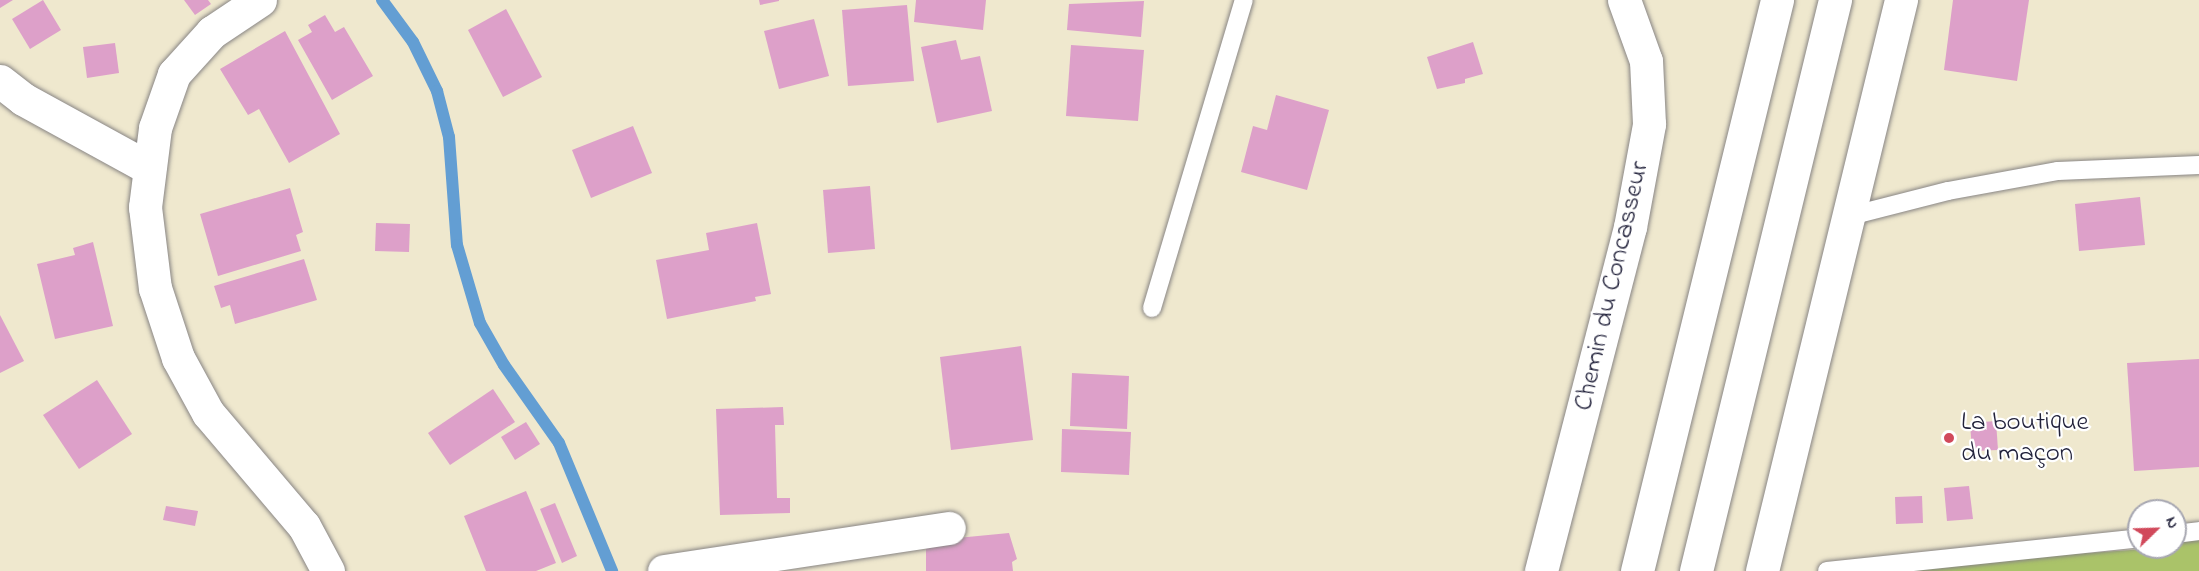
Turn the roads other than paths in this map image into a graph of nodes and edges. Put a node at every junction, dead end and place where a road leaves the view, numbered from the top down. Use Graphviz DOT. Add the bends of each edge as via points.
graph roads {
  1 [pos="260,0"];
  2 [pos="1244,0"];
  3 [pos="1624,0"];
  4 [pos="1777,0"];
  5 [pos="1835,0"];
  6 [pos="1901,0"];
  7 [pos="0,81"];
  8 [pos="2199,165"];
  9 [pos="149,168"];
  10 [pos="1850,216"];
  11 [pos="1152,308"];
  12 [pos="949,528"];
  13 [pos="2127,539"];
  14 [pos="328,571"];
  15 [pos="664,571"];
  16 [pos="1541,571"];
  17 [pos="1637,571"];
  18 [pos="1696,571"];
  19 [pos="1762,571"];
  20 [pos="1827,571"];
  1 -- 9 [label="main road" via="212,32 174,74 155,128"];
  2 -- 11 [label="lane"];
  3 -- 16 [label="main road, Chemin du Concasseur" via="1646,61 1649,124 1630,226"];
  4 -- 17 [label="main road"];
  5 -- 18 [label="main road"];
  6 -- 10 [label="main road"];
  7 -- 9 [label="main road" via="23,99"];
  8 -- 10 [label="lane" via="2058,171 1948,191"];
  9 -- 14 [label="main road" via="145,207 155,288 178,358 208,412 304,526"];
  10 -- 19 [label="main road"];
  12 -- 15 [label="main road"];
  13 -- 20 [label="lane"];
}
